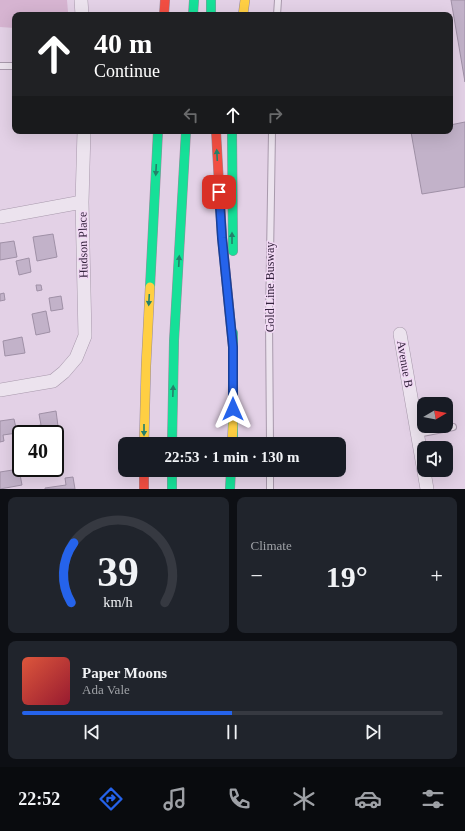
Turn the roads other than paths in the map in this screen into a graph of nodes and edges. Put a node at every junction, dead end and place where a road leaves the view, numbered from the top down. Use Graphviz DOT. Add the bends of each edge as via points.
graph roads {
  1 [pos="81,0"];
  2 [pos="165,0"];
  3 [pos="194,0"];
  4 [pos="211,0"];
  5 [pos="245,0"];
  6 [pos="278,0"];
  7 [pos="82,12"];
  8 [pos="164,12"];
  9 [pos="193,12"];
  10 [pos="211,12"];
  11 [pos="243,12"];
  12 [pos="277,12"];
  13 [pos="0,66"];
  14 [pos="12,66"];
  15 [pos="84,134"];
  16 [pos="158,134"];
  17 [pos="186,134"];
  18 [pos="216,134"];
  19 [pos="232,134"];
  20 [pos="272,134"];
  21 [pos="82,202"];
  22 [pos="0,217"];
  23 [pos="400,334"];
  24 [pos="233,347"];
  25 [pos="0,390"];
  26 [pos="422,433"];
  27 [pos="417,434"];
  28 [pos="144,437"];
  29 [pos="172,437"];
  30 [pos="233,437"];
  31 [pos="270,437"];
  32 [pos="144,477"];
  33 [pos="172,477"];
  34 [pos="231,477"];
  35 [pos="233,477"];
  36 [pos="270,477"];
  37 [pos="144,489"];
  38 [pos="172,489"];
  39 [pos="230,489"];
  40 [pos="234,489"];
  41 [pos="270,489"];
  42 [pos="427,489"];
  1 -- 7 [label="street"];
  2 -- 8 [label="main road"];
  3 -- 9 [label="main road"];
  4 -- 10 [label="main road"];
  5 -- 11 [label="main road"];
  6 -- 12 [label="lane"];
  13 -- 14 [label="lane"];
  15 -- 21 [label="street, Hudson Place"];
  16 -- 28 [label="main road, one-way"];
  29 -- 17 [label="main road, one-way" via="174,341"];
  24 -- 18 [label="main road, one-way" via="222,238"];
  24 -- 19 [label="main road, one-way"];
  20 -- 31 [label="lane, Gold Line Busway"];
  21 -- 22 [label="street"];
  21 -- 25 [label="street, Hudson Place" via="85,336 76,358 53,380"];
  23 -- 27 [label="street, Avenue B"];
  24 -- 30 [label="main road"];
  26 -- 27 [label="lane"];
  27 -- 42 [label="street, Avenue B"];
  32 -- 37 [label="main road"];
  33 -- 38 [label="main road"];
  34 -- 39 [label="main road"];
  35 -- 40 [label="main road"];
  36 -- 41 [label="lane"];
}
